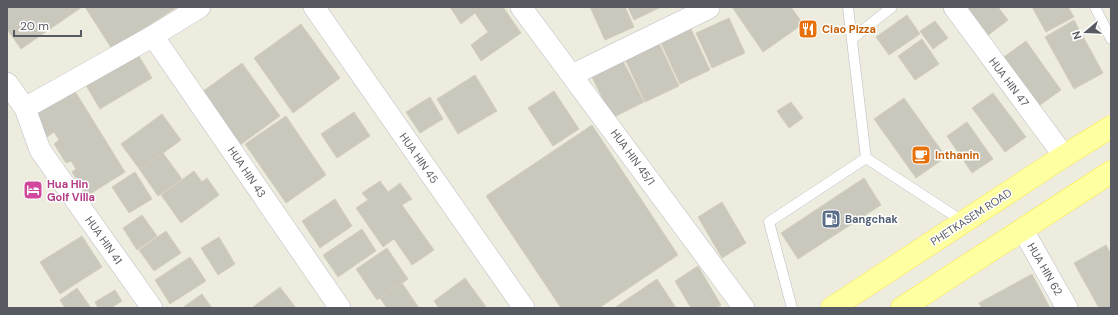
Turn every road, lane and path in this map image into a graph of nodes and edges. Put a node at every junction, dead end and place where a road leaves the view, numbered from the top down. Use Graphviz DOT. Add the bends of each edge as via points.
graph roads {
  1 [pos="200,7"];
  2 [pos="314,7"];
  3 [pos="521,7"];
  4 [pos="848,7"];
  5 [pos="892,7"];
  6 [pos="954,7"];
  7 [pos="1095,7"];
  8 [pos="709,8"];
  9 [pos="153,36"];
  10 [pos="852,39"];
  11 [pos="1111,39"];
  12 [pos="572,74"];
  13 [pos="7,83"];
  14 [pos="25,108"];
  15 [pos="1111,127"];
  16 [pos="1064,156"];
  17 [pos="866,158"];
  18 [pos="1111,172"];
  19 [pos="964,222"];
  20 [pos="1022,230"];
  21 [pos="152,308"];
  22 [pos="340,308"];
  23 [pos="524,308"];
  24 [pos="744,308"];
  25 [pos="792,308"];
  26 [pos="832,308"];
  27 [pos="902,308"];
  28 [pos="1067,308"];
  1 -- 9 [label="street"];
  2 -- 23 [label="street, HUA HIN 45"];
  3 -- 12 [label="street, HUA HIN 45/1"];
  4 -- 10 [label="lane"];
  5 -- 10 [label="lane"];
  6 -- 16 [label="street, HUA HIN 47"];
  7 -- 11 [label="lane"];
  8 -- 12 [label="street"];
  9 -- 14 [label="street"];
  9 -- 22 [label="street, HUA HIN 43"];
  10 -- 17 [label="lane"];
  12 -- 24 [label="street, HUA HIN 45/1"];
  13 -- 14 [label="street, HUA HIN 41"];
  14 -- 21 [label="street, HUA HIN 41" via="40,150"];
  15 -- 16 [label="main road, PHETKASEM ROAD"];
  16 -- 19 [label="main road, PHETKASEM ROAD"];
  17 -- 19 [label="lane"];
  17 -- 25 [label="lane" via="769,222"];
  18 -- 20 [label="main road"];
  19 -- 26 [label="main road, PHETKASEM ROAD"];
  20 -- 27 [label="main road"];
  20 -- 28 [label="street, HUA HIN 62"];
}
